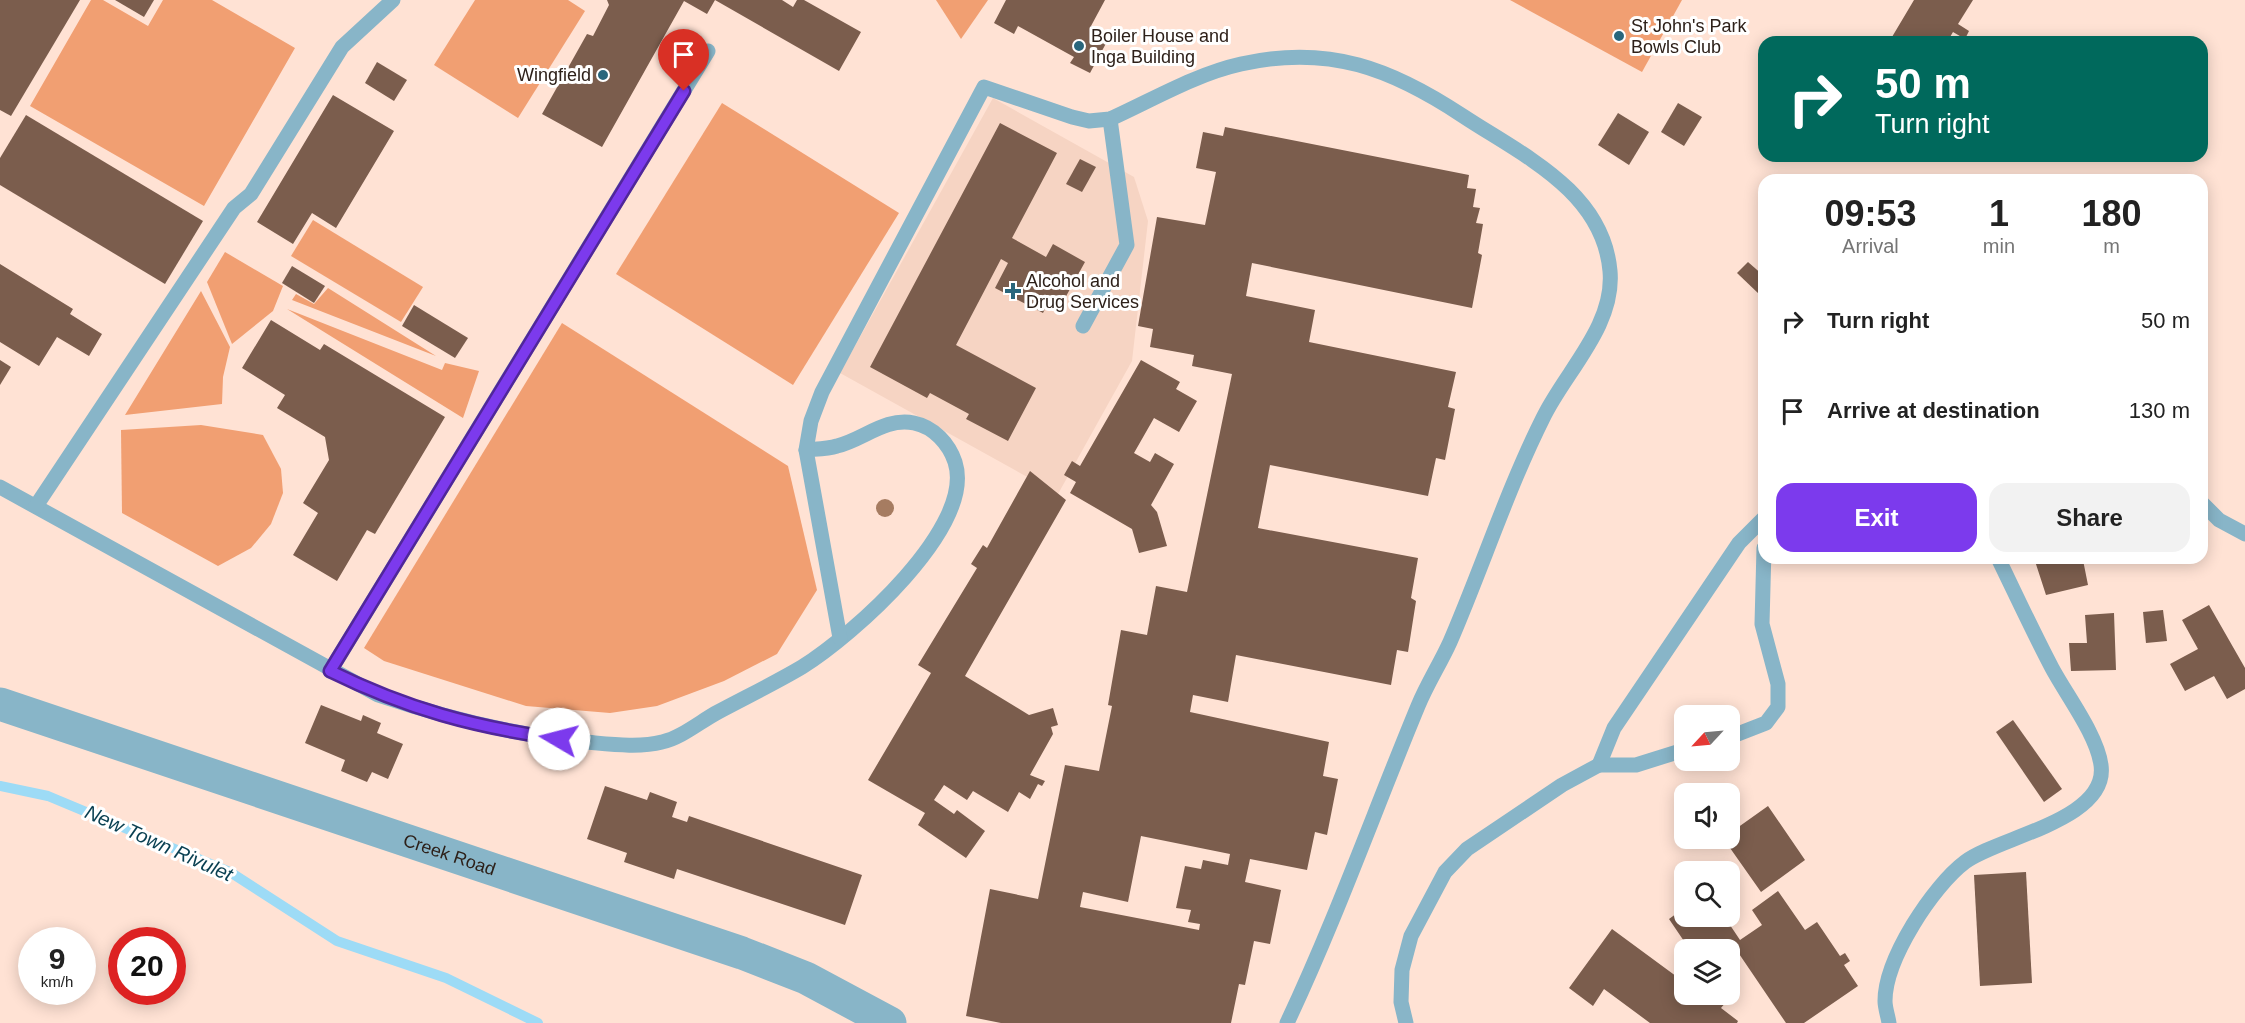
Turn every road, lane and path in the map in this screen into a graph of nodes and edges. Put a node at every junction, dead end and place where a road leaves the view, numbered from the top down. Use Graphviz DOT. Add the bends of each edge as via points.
graph roads {
  1 [pos="393,0"];
  2 [pos="708,51"];
  3 [pos="1110,119"];
  4 [pos="1083,326"];
  5 [pos="806,450"];
  6 [pos="0,487"];
  7 [pos="36,506"];
  8 [pos="2208,509"];
  9 [pos="1758,524"];
  10 [pos="2245,534"];
  11 [pos="1764,564"];
  12 [pos="2001,564"];
  13 [pos="840,638"];
  14 [pos="330,671"];
  15 [pos="0,704"];
  16 [pos="1740,733"];
  17 [pos="1674,753"];
  18 [pos="1599,765"];
  19 [pos="890,1023"];
  20 [pos="1287,1023"];
  21 [pos="1406,1023"];
  22 [pos="1889,1023"];
  1 -- 7 [label="lane" via="342,47 251,194 234,208"];
  2 -- 14 [label="lane"];
  3 -- 4 [label="lane" via="1127,244"];
  3 -- 5 [label="lane" via="1089,121 1072,117 984,87 822,392"];
  3 -- 20 [label="lane" via="1239,64 1278,58 1355,63 1426,92 1556,176 1594,223 1605,247 1610,272 1609,297 1598,324 1545,412 1524,458"];
  5 -- 13 [label="lane"];
  5 -- 13 [label="lane" via="838,446 879,427 915,423 944,440 958,471 950,513 934,542 903,580"];
  6 -- 7 [label="lane"];
  7 -- 14 [label="lane"];
  8 -- 10 [label="lane"];
  9 -- 18 [label="lane" via="1739,543 1614,728"];
  11 -- 16 [label="lane" via="1762,624 1778,684 1778,707 1766,723"];
  12 -- 22 [label="lane" via="2095,745 2101,766 2099,784 2087,801 2067,815 1966,861 1943,882 1921,911 1891,972 1885,1000"];
  13 -- 14 [label="lane" via="803,666 663,742 612,744 505,732 388,698"];
  15 -- 19 [label="street, Creek Road" via="742,953 806,978"];
  17 -- 18 [label="lane" via="1636,765"];
  18 -- 21 [label="lane" via="1495,829 1467,849 1445,872 1411,936 1402,970 1401,1002"];
}
